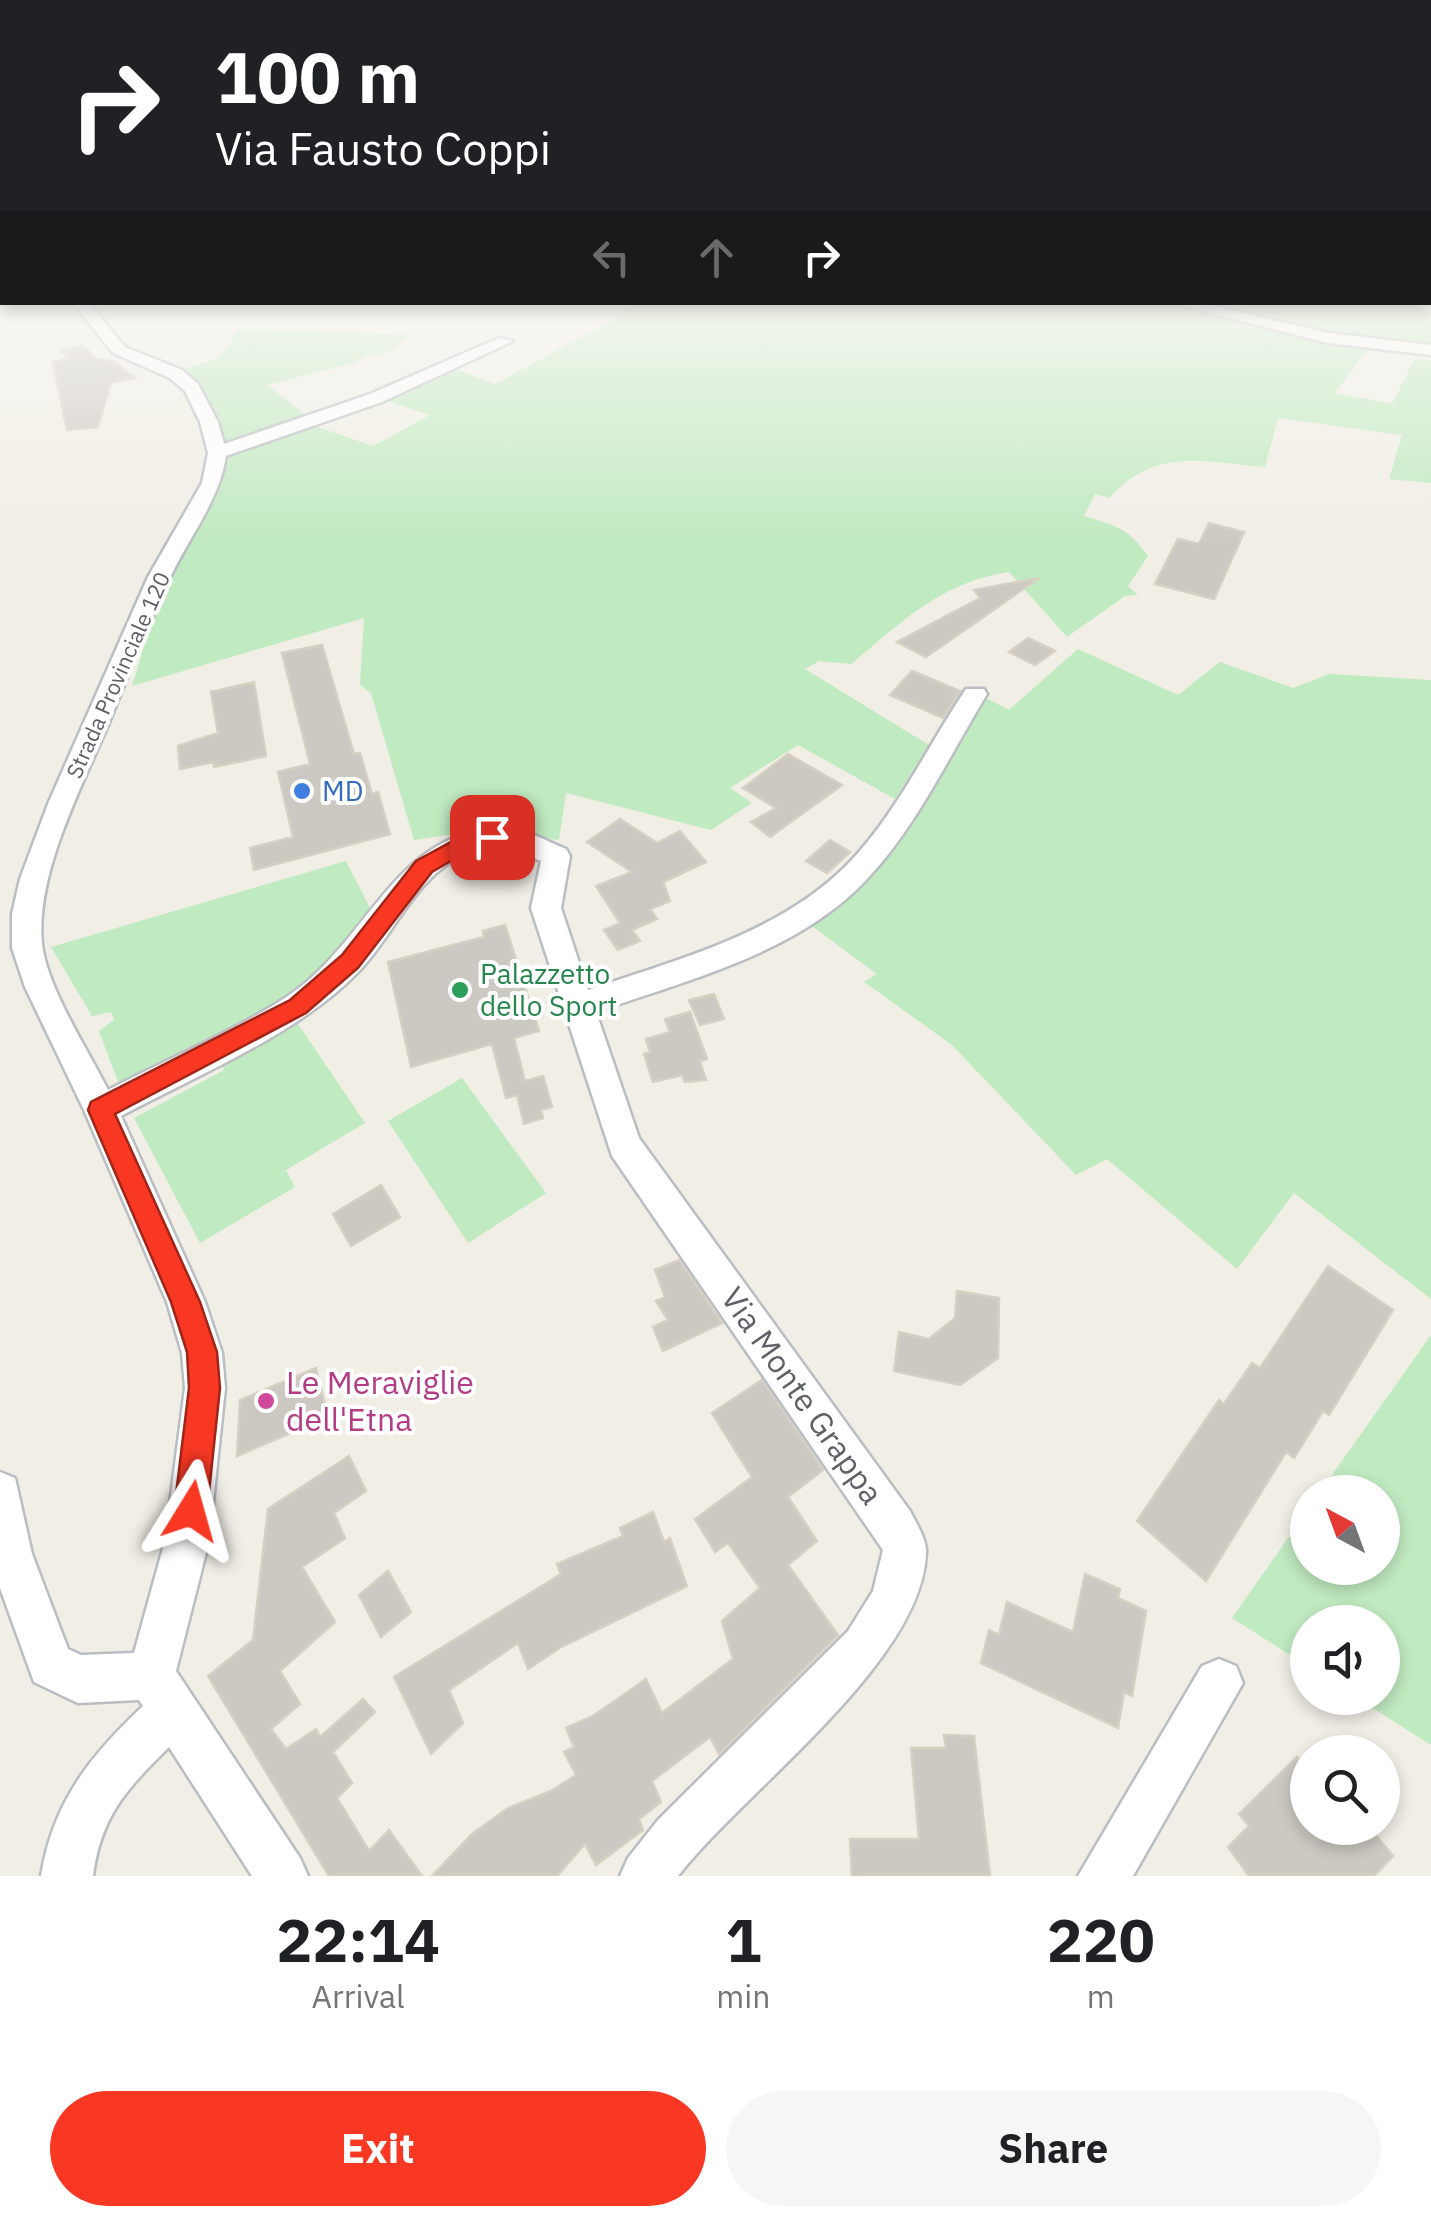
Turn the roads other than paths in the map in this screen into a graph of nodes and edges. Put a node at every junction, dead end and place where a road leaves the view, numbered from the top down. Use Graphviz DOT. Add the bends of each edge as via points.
graph roads {
  1 [pos="163,369"];
  2 [pos="442,369"];
  3 [pos="217,453"];
  4 [pos="975,694"];
  5 [pos="578,1006"];
  6 [pos="100,1110"];
  7 [pos="0,1493"];
  8 [pos="5,1557"];
  9 [pos="1219,1684"];
  10 [pos="162,1693"];
  11 [pos="67,1876"];
  12 [pos="282,1876"];
  13 [pos="646,1876"];
  14 [pos="1104,1876"];
  1 -- 3 [label="street" via="192,388"];
  2 -- 3 [label="street"];
  3 -- 6 [label="street, Strada Provinciale 120" via="212,484 157,582 60,804 27,914 27,948 41,987"];
  4 -- 5 [label="street" via="873,852 832,895 757,941"];
  5 -- 6 [label="street, Via Monte Grappa" via="546,908 556,856 511,838 470,841 424,866 350,961 298,1006"];
  5 -- 13 [label="street, Via Monte Grappa" via="624,1145 905,1550 894,1600 864,1647"];
  6 -- 10 [label="street, Strada Provinciale 120" via="202,1352 204,1388"];
  7 -- 8 [label="street"];
  8 -- 10 [label="street" via="52,1665 78,1680"];
  9 -- 14 [label="street"];
  10 -- 11 [label="street" via="80,1812"];
  10 -- 12 [label="street"];
}
